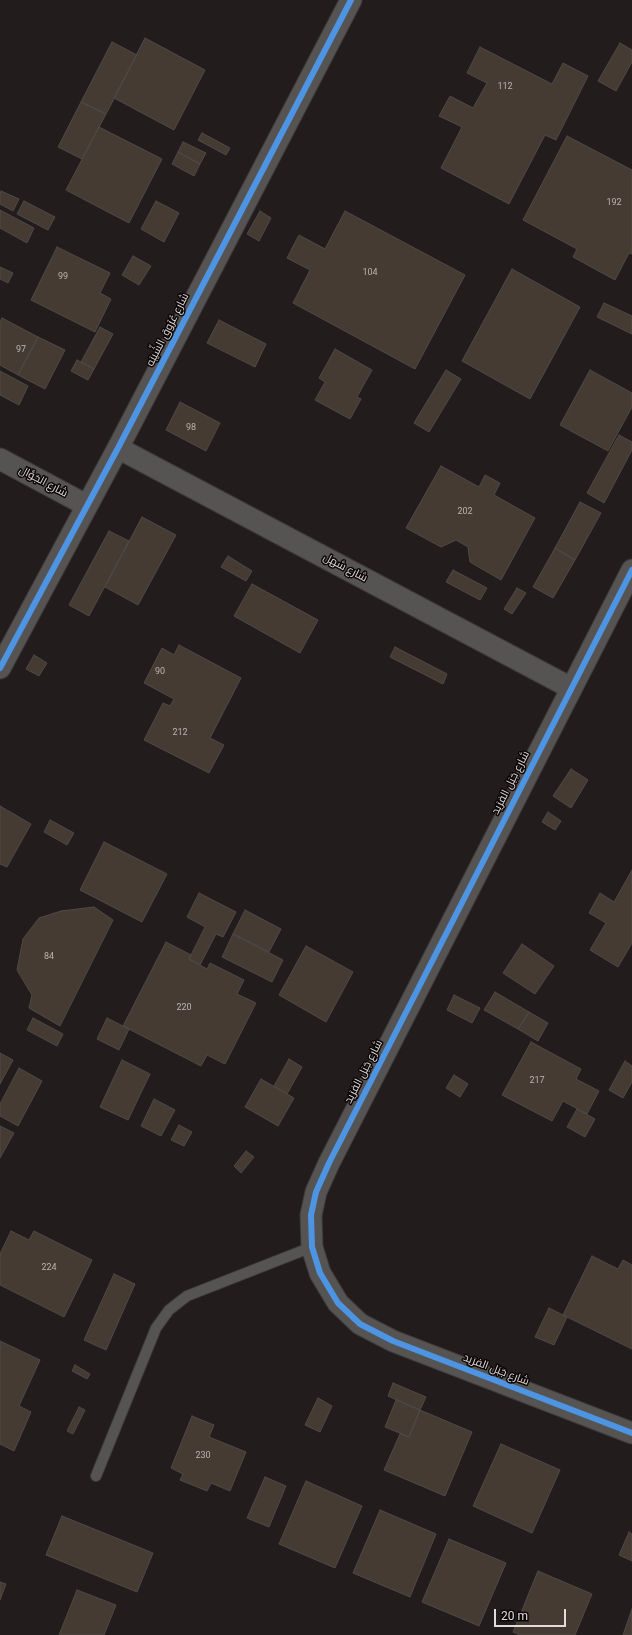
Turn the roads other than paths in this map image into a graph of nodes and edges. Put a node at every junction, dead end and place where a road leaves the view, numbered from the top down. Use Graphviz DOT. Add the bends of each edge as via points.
graph roads {
  1 [pos="351,0"];
  2 [pos="118,448"];
  3 [pos="0,460"];
  4 [pos="86,505"];
  5 [pos="632,570"];
  6 [pos="0,668"];
  7 [pos="571,688"];
  8 [pos="312,1247"];
  9 [pos="632,1433"];
  10 [pos="96,1476"];
  1 -- 2 [label="street, شارع عُرُوق الشِّيبَه"];
  2 -- 4 [label="street, شارع عُرُوق الشِّيبَه"];
  2 -- 7 [label="street, شارع شهل"];
  3 -- 4 [label="street, شارع الجَوَّال"];
  4 -- 6 [label="street, شارع عُرُوق الشِّيبَه"];
  5 -- 7 [label="street, شارع جَبَل الفرَيد"];
  7 -- 8 [label="street, شارع جَبَل الفرَيد" via="329,1163 316,1192 312,1216"];
  8 -- 9 [label="street, شارع جَبَل الفرَيد" via="320,1273 338,1303 360,1324 393,1341"];
  8 -- 10 [label="lane" via="187,1296 168,1310 156,1328"];
}
